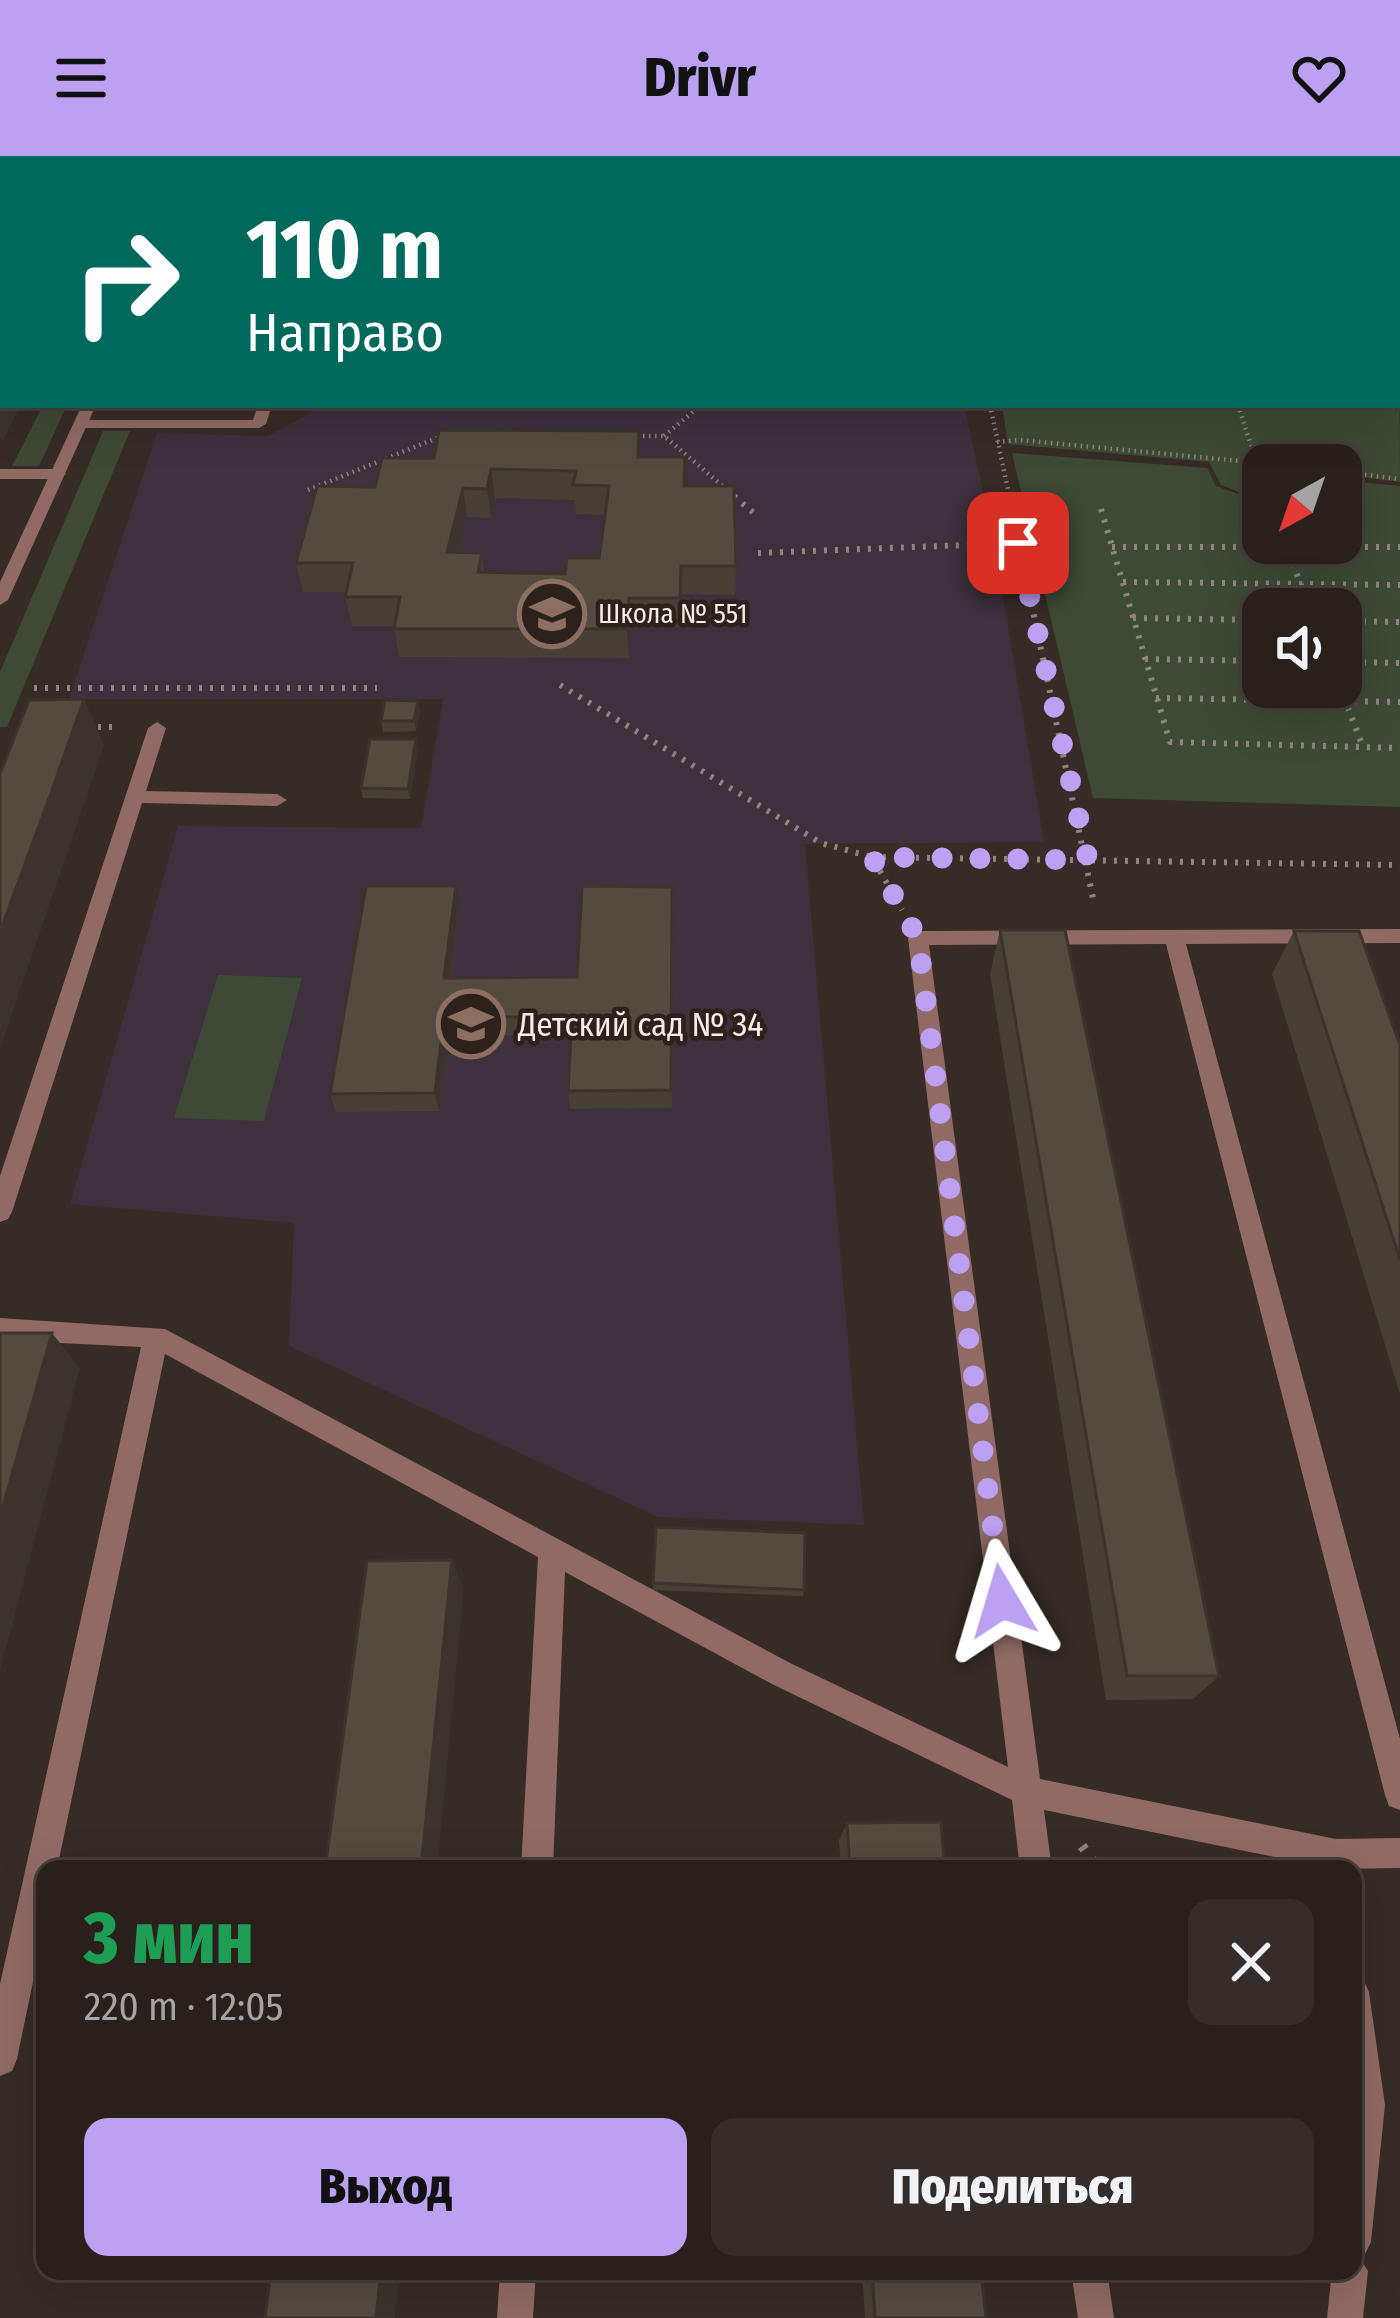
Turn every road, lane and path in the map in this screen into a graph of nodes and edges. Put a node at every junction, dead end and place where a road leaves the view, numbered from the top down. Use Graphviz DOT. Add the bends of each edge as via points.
graph roads {
  1 [pos="88,408"];
  2 [pos="264,408"];
  3 [pos="697,408"];
  4 [pos="991,408"];
  5 [pos="1239,408"];
  6 [pos="81,424"];
  7 [pos="448,434"];
  8 [pos="616,436"];
  9 [pos="664,436"];
  10 [pos="997,442"];
  11 [pos="1250,444"];
  12 [pos="1242,461"];
  13 [pos="0,474"];
  14 [pos="58,474"];
  15 [pos="1362,474"];
  16 [pos="1400,479"];
  17 [pos="308,490"];
  18 [pos="1101,508"];
  19 [pos="756,515"];
  20 [pos="1018,543"];
  21 [pos="1242,546"];
  22 [pos="1362,546"];
  23 [pos="1112,547"];
  24 [pos="1400,547"];
  25 [pos="758,553"];
  26 [pos="1293,564"];
  27 [pos="1123,583"];
  28 [pos="1300,584"];
  29 [pos="1400,584"];
  30 [pos="1302,588"];
  31 [pos="0,600"];
  32 [pos="1133,618"];
  33 [pos="1242,620"];
  34 [pos="1362,621"];
  35 [pos="1400,622"];
  36 [pos="1145,659"];
  37 [pos="1242,661"];
  38 [pos="1362,662"];
  39 [pos="1400,663"];
  40 [pos="560,685"];
  41 [pos="34,688"];
  42 [pos="377,688"];
  43 [pos="1156,698"];
  44 [pos="1242,699"];
  45 [pos="1362,701"];
  46 [pos="1400,702"];
  47 [pos="1349,708"];
  48 [pos="65,726"];
  49 [pos="158,728"];
  50 [pos="1363,747"];
  51 [pos="1400,748"];
  52 [pos="137,797"];
  53 [pos="277,800"];
  54 [pos="872,857"];
  55 [pos="1088,860"];
  56 [pos="1400,866"];
  57 [pos="1095,907"];
  58 [pos="1400,936"];
  59 [pos="1174,937"];
  60 [pos="918,938"];
  61 [pos="0,1212"];
  62 [pos="0,1329"];
  63 [pos="156,1336"];
  64 [pos="552,1550"];
  65 [pos="1026,1791"];
  66 [pos="1400,1795"];
  67 [pos="1400,1852"];
  68 [pos="43,1860"];
  69 [pos="537,1860"];
  70 [pos="1035,1860"];
  71 [pos="1328,1860"];
  72 [pos="1350,1860"];
  73 [pos="36,1893"];
  74 [pos="0,2060"];
  75 [pos="1362,2060"];
  76 [pos="1362,2160"];
  77 [pos="517,2280"];
  78 [pos="1091,2280"];
  79 [pos="1349,2280"];
  80 [pos="515,2318"];
  81 [pos="1096,2318"];
  82 [pos="1345,2318"];
  1 -- 6 [label="street"];
  2 -- 6 [label="street" via="260,424"];
  3 -- 9 [label="path"];
  4 -- 10 [label="path"];
  5 -- 11 [label="path"];
  6 -- 14 [label="street"];
  7 -- 17 [label="path"];
  8 -- 9 [label="path"];
  9 -- 19 [label="path"];
  10 -- 12 [label="path"];
  10 -- 20 [label="path"];
  13 -- 14 [label="street"];
  14 -- 31 [label="street"];
  15 -- 16 [label="path"];
  18 -- 23 [label="path"];
  20 -- 25 [label="path"];
  20 -- 55 [label="path"];
  21 -- 23 [label="path"];
  22 -- 24 [label="path"];
  23 -- 27 [label="path"];
  26 -- 28 [label="path"];
  27 -- 28 [label="path"];
  27 -- 32 [label="path"];
  28 -- 29 [label="path"];
  28 -- 30 [label="path"];
  32 -- 33 [label="path"];
  32 -- 36 [label="path"];
  34 -- 35 [label="path"];
  36 -- 37 [label="path"];
  36 -- 43 [label="path"];
  38 -- 39 [label="path"];
  40 -- 54 [label="path" via="821,843"];
  41 -- 42 [label="path"];
  43 -- 44 [label="path"];
  43 -- 50 [label="path" via="1170,742"];
  45 -- 46 [label="path"];
  47 -- 50 [label="path"];
  48 -- 49 [label="path"];
  49 -- 52 [label="street"];
  50 -- 51 [label="path"];
  52 -- 53 [label="street"];
  52 -- 61 [label="street"];
  54 -- 55 [label="path"];
  54 -- 60 [label="path"];
  55 -- 56 [label="path"];
  55 -- 57 [label="path"];
  58 -- 59 [label="street"];
  59 -- 60 [label="street"];
  59 -- 66 [label="street"];
  60 -- 65 [label="street"];
  62 -- 63 [label="street"];
  63 -- 64 [label="street"];
  63 -- 68 [label="street"];
  64 -- 65 [label="street" via="782,1674"];
  64 -- 69 [label="street"];
  65 -- 70 [label="street"];
  65 -- 71 [label="street"];
  67 -- 72 [label="street"];
  73 -- 74 [label="street"];
  75 -- 76 [label="street"];
  77 -- 80 [label="street"];
  78 -- 81 [label="street"];
  79 -- 82 [label="street"];
}
